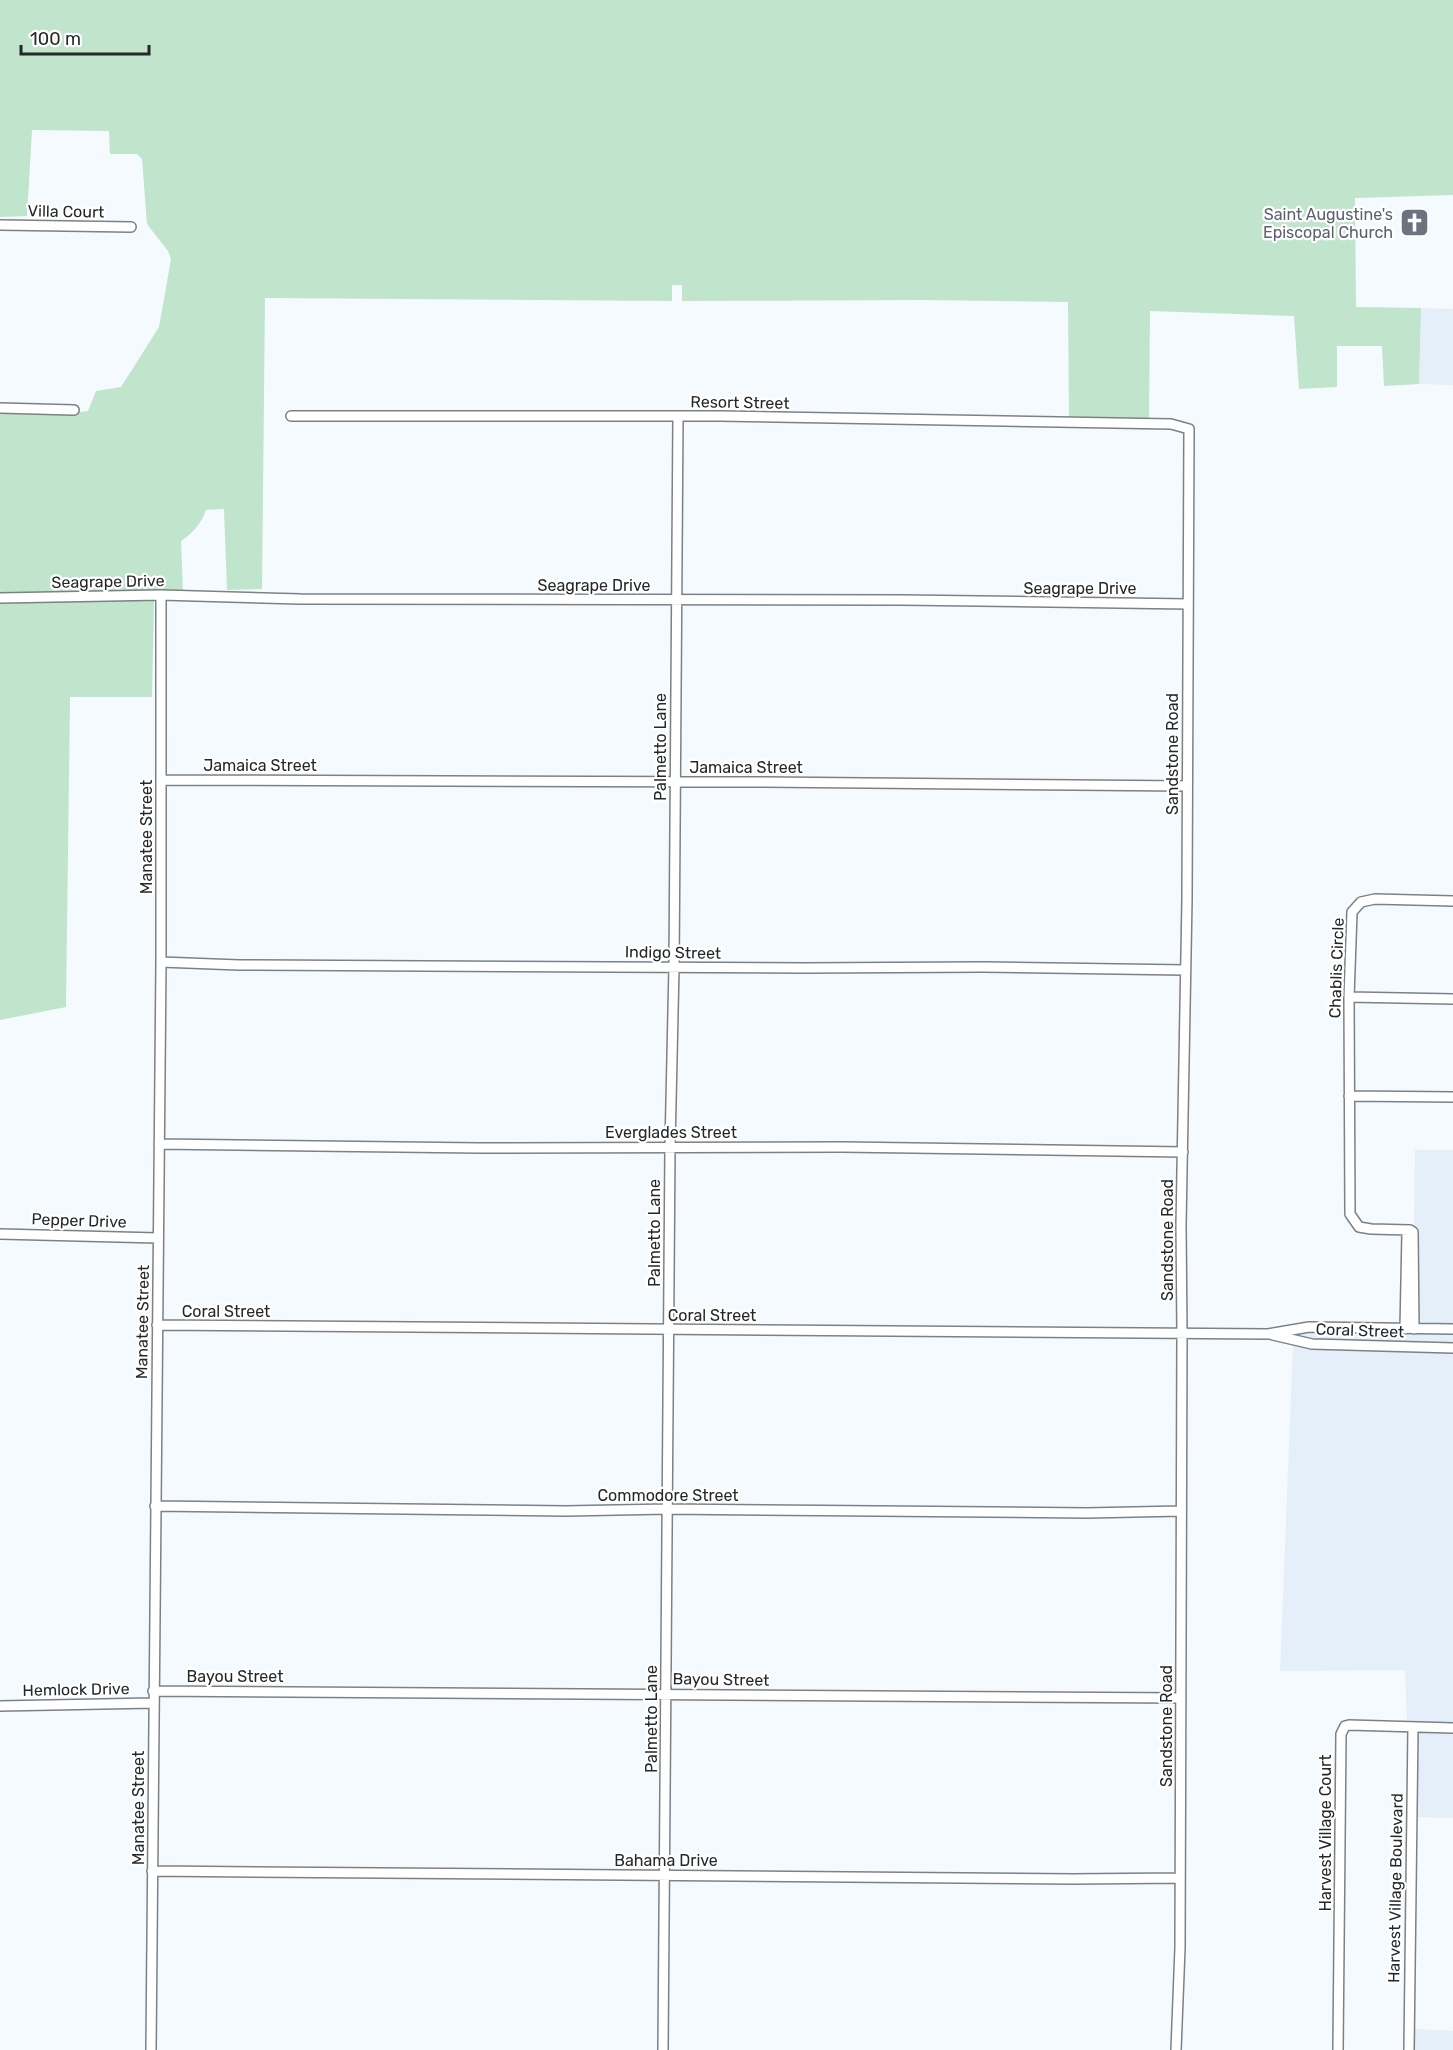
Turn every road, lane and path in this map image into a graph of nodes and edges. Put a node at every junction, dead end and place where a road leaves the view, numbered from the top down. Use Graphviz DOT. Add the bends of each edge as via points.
graph roads {
  1 [pos="0,225"];
  2 [pos="132,227"];
  3 [pos="0,408"];
  4 [pos="74,410"];
  5 [pos="291,416"];
  6 [pos="678,417"];
  7 [pos="1189,429"];
  8 [pos="161,595"];
  9 [pos="0,598"];
  10 [pos="676,599"];
  11 [pos="1188,604"];
  12 [pos="161,780"];
  13 [pos="674,782"];
  14 [pos="1187,786"];
  15 [pos="1453,901"];
  16 [pos="161,962"];
  17 [pos="674,967"];
  18 [pos="1185,970"];
  19 [pos="1349,997"];
  20 [pos="1453,999"];
  21 [pos="1349,1096"];
  22 [pos="1453,1097"];
  23 [pos="159,1144"];
  24 [pos="670,1147"];
  25 [pos="1183,1152"];
  26 [pos="0,1234"];
  27 [pos="158,1238"];
  28 [pos="157,1325"];
  29 [pos="1410,1329"];
  30 [pos="1453,1329"];
  31 [pos="669,1330"];
  32 [pos="1182,1333"];
  33 [pos="1268,1334"];
  34 [pos="1453,1348"];
  35 [pos="155,1506"];
  36 [pos="667,1509"];
  37 [pos="1181,1510"];
  38 [pos="153,1690"];
  39 [pos="666,1693"];
  40 [pos="1181,1698"];
  41 [pos="153,1703"];
  42 [pos="0,1706"];
  43 [pos="1413,1727"];
  44 [pos="1453,1728"];
  45 [pos="152,1871"];
  46 [pos="665,1875"];
  47 [pos="1180,1878"];
  48 [pos="151,2050"];
  49 [pos="663,2050"];
  50 [pos="1176,2050"];
  51 [pos="1338,2050"];
  52 [pos="1409,2050"];
  1 -- 2 [label="street, Villa Court"];
  3 -- 4 [label="street"];
  5 -- 6 [label="street, Resort Street"];
  6 -- 7 [label="street, Resort Street" via="1171,424"];
  6 -- 10 [label="street, Palmetto Lane"];
  7 -- 11 [label="street, Sandstone Road"];
  8 -- 9 [label="street, Seagrape Drive"];
  8 -- 10 [label="street, Seagrape Drive"];
  8 -- 12 [label="street, Manatee Street"];
  10 -- 11 [label="street, Seagrape Drive"];
  10 -- 13 [label="street, Palmetto Lane"];
  11 -- 14 [label="street, Sandstone Road"];
  12 -- 13 [label="street, Jamaica Street"];
  12 -- 16 [label="street, Manatee Street"];
  13 -- 14 [label="street, Jamaica Street"];
  13 -- 17 [label="street, Palmetto Lane"];
  14 -- 18 [label="street, Sandstone Road"];
  15 -- 19 [label="street, Chablis Circle" via="1375,899 1357,905 1351,922"];
  16 -- 17 [label="street, Indigo Street"];
  16 -- 23 [label="street, Manatee Street"];
  17 -- 18 [label="street, Indigo Street"];
  17 -- 24 [label="street, Palmetto Lane"];
  18 -- 25 [label="street, Sandstone Road"];
  19 -- 20 [label="street"];
  19 -- 21 [label="street, Chablis Circle"];
  21 -- 22 [label="street"];
  21 -- 29 [label="street, Chablis Circle" via="1352,1218 1359,1227 1410,1230"];
  23 -- 24 [label="street, Everglades Street"];
  23 -- 27 [label="street, Manatee Street"];
  24 -- 25 [label="street, Everglades Street"];
  24 -- 31 [label="street, Palmetto Lane"];
  25 -- 32 [label="street, Sandstone Road"];
  26 -- 27 [label="street, Pepper Drive"];
  27 -- 28 [label="street, Manatee Street"];
  28 -- 31 [label="street, Coral Street"];
  28 -- 35 [label="street, Manatee Street"];
  29 -- 30 [label="street, Coral Street"];
  29 -- 33 [label="street, Coral Street" via="1308,1327"];
  31 -- 32 [label="street, Coral Street"];
  31 -- 36 [label="street, Palmetto Lane"];
  32 -- 33 [label="street, Coral Street"];
  32 -- 37 [label="street, Sandstone Road"];
  33 -- 34 [label="street, Coral Street" via="1312,1344"];
  35 -- 36 [label="street, Commodore Street"];
  35 -- 38 [label="street, Manatee Street"];
  36 -- 37 [label="street, Commodore Street" via="1075,1513"];
  36 -- 39 [label="street, Palmetto Lane"];
  37 -- 40 [label="street, Sandstone Road"];
  38 -- 39 [label="street, Bayou Street"];
  38 -- 41 [label="street, Manatee Street"];
  39 -- 40 [label="street, Bayou Street"];
  39 -- 46 [label="street, Palmetto Lane"];
  40 -- 47 [label="street, Sandstone Road"];
  41 -- 42 [label="street, Hemlock Drive"];
  41 -- 45 [label="street, Manatee Street"];
  43 -- 44 [label="street, Harvest Village Court"];
  43 -- 51 [label="street, Harvest Village Court" via="1349,1725 1341,1734"];
  43 -- 52 [label="street, Harvest Village Boulevard"];
  45 -- 46 [label="street, Bahama Drive"];
  45 -- 48 [label="street, Manatee Street"];
  46 -- 47 [label="street, Bahama Drive"];
  46 -- 49 [label="street, Palmetto Lane"];
  47 -- 50 [label="street, Sandstone Road"];
}
